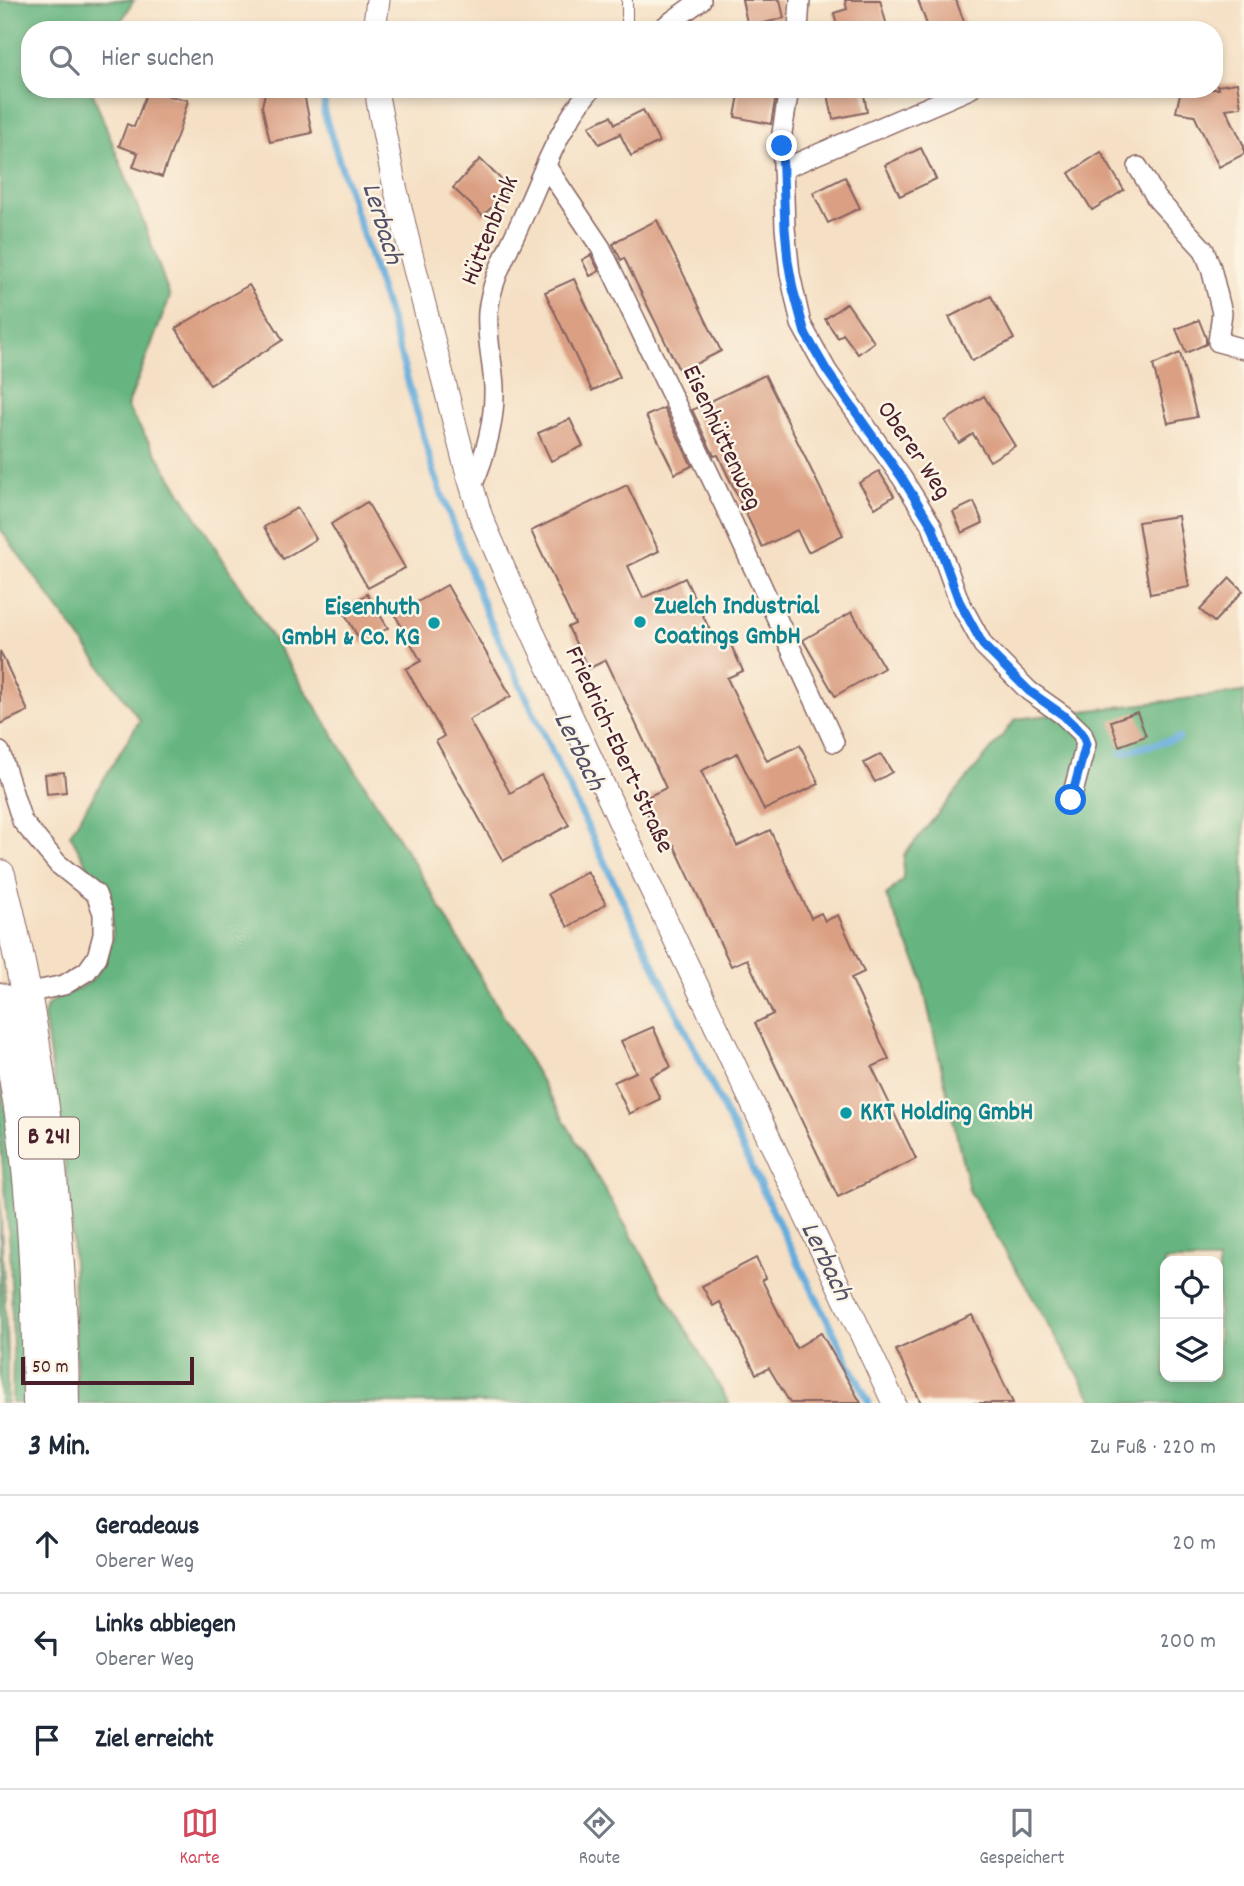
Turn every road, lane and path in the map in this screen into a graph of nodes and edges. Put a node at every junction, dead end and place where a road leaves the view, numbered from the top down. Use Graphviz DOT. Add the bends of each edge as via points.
graph roads {
  1 [pos="379,0"];
  2 [pos="627,0"];
  3 [pos="701,0"];
  4 [pos="800,0"];
  5 [pos="376,21"];
  6 [pos="627,21"];
  7 [pos="672,21"];
  8 [pos="799,21"];
  9 [pos="378,98"];
  10 [pos="584,98"];
  11 [pos="788,98"];
  12 [pos="949,98"];
  13 [pos="546,166"];
  14 [pos="1138,167"];
  15 [pos="783,169"];
  16 [pos="1244,349"];
  17 [pos="472,486"];
  18 [pos="834,742"];
  19 [pos="0,752"];
  20 [pos="1071,800"];
  21 [pos="0,875"];
  22 [pos="13,995"];
  23 [pos="38,1403"];
  24 [pos="64,1403"];
  25 [pos="894,1403"];
  1 -- 5 [label="street"];
  2 -- 6 [label="lane"];
  3 -- 7 [label="street"];
  4 -- 8 [label="street"];
  9 -- 17 [label="street, Friedrich-Ebert-Straße" via="393,178"];
  10 -- 13 [label="street, Hüttenbrink"];
  11 -- 15 [label="street, Oberer Weg"];
  12 -- 15 [label="street"];
  13 -- 17 [label="street, Hüttenbrink" via="490,299 492,415 487,449"];
  13 -- 18 [label="street, Eisenhüttenweg" via="601,248"];
  14 -- 16 [label="street" via="1157,200 1204,250 1222,313 1218,342"];
  15 -- 20 [label="street, Oberer Weg" via="788,261 805,333 932,526 959,601 983,645 1029,691 1082,733 1086,744"];
  17 -- 25 [label="street, Friedrich-Ebert-Straße" via="509,581"];
  19 -- 22 [label="street" via="22,821 58,864 96,894 103,913 97,957 87,971 64,985"];
  21 -- 22 [label="main road, B 241"];
  22 -- 23 [label="main road, B 241" via="14,1074 33,1248"];
  22 -- 24 [label="main road, B 241" via="50,1145"];
}
